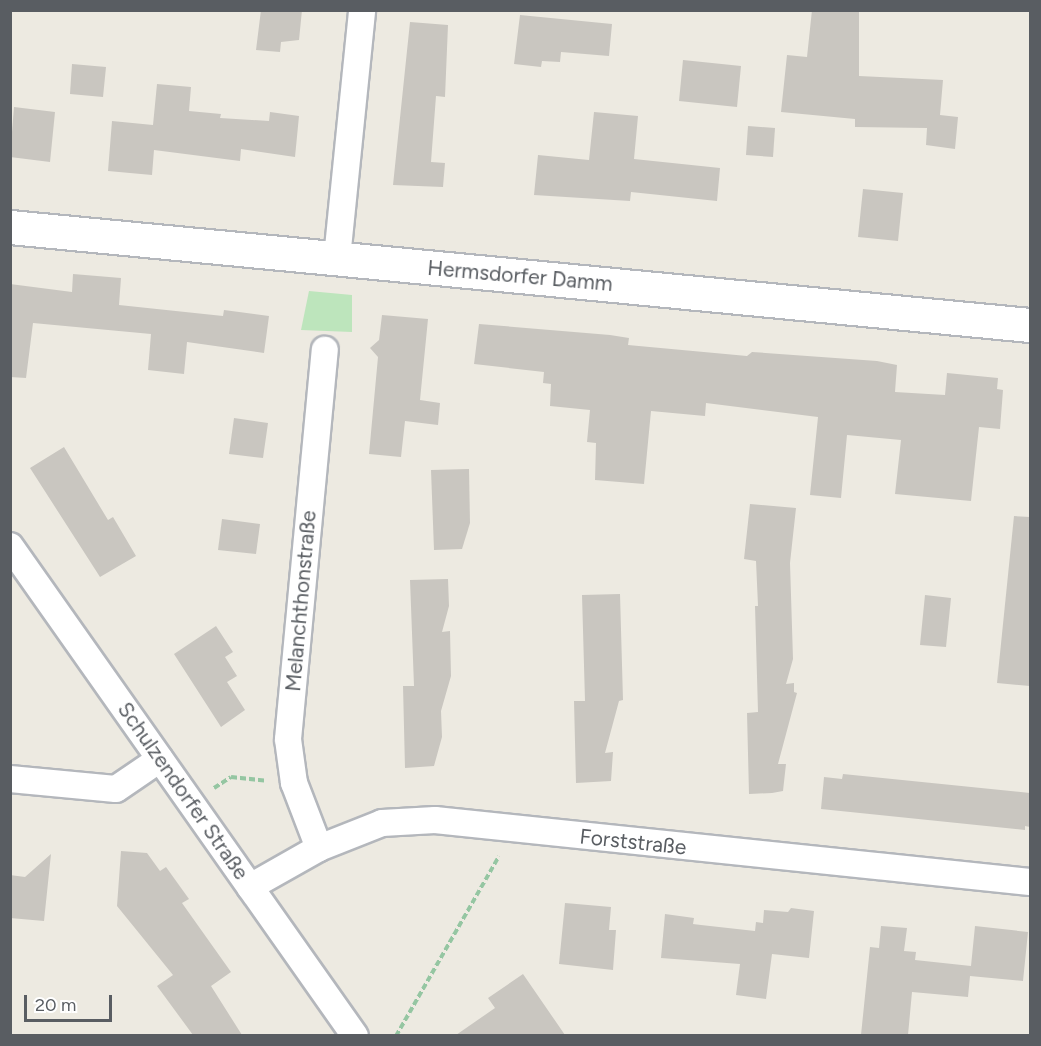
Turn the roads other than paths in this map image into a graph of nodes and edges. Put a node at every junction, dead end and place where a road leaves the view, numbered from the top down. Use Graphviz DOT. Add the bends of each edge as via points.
graph roads {
  1 [pos="362,10"];
  2 [pos="10,226"];
  3 [pos="337,258"];
  4 [pos="1030,325"];
  5 [pos="325,350"];
  6 [pos="10,546"];
  7 [pos="160,759"];
  8 [pos="10,779"];
  9 [pos="319,848"];
  10 [pos="1030,882"];
  11 [pos="250,887"];
  12 [pos="355,1035"];
  1 -- 3 [label="street"];
  2 -- 3 [label="main road, Hermsdorfer Damm"];
  3 -- 4 [label="main road, Hermsdorfer Damm"];
  5 -- 9 [label="street, Melanchthonstraße" via="288,739 294,783"];
  6 -- 7 [label="street, Schulzendorfer Straße"];
  7 -- 8 [label="street" via="116,789"];
  7 -- 11 [label="street, Schulzendorfer Straße"];
  9 -- 10 [label="street, Forststraße" via="382,823 435,820"];
  9 -- 11 [label="street, Forststraße"];
  11 -- 12 [label="street, Schulzendorfer Straße"];
}
